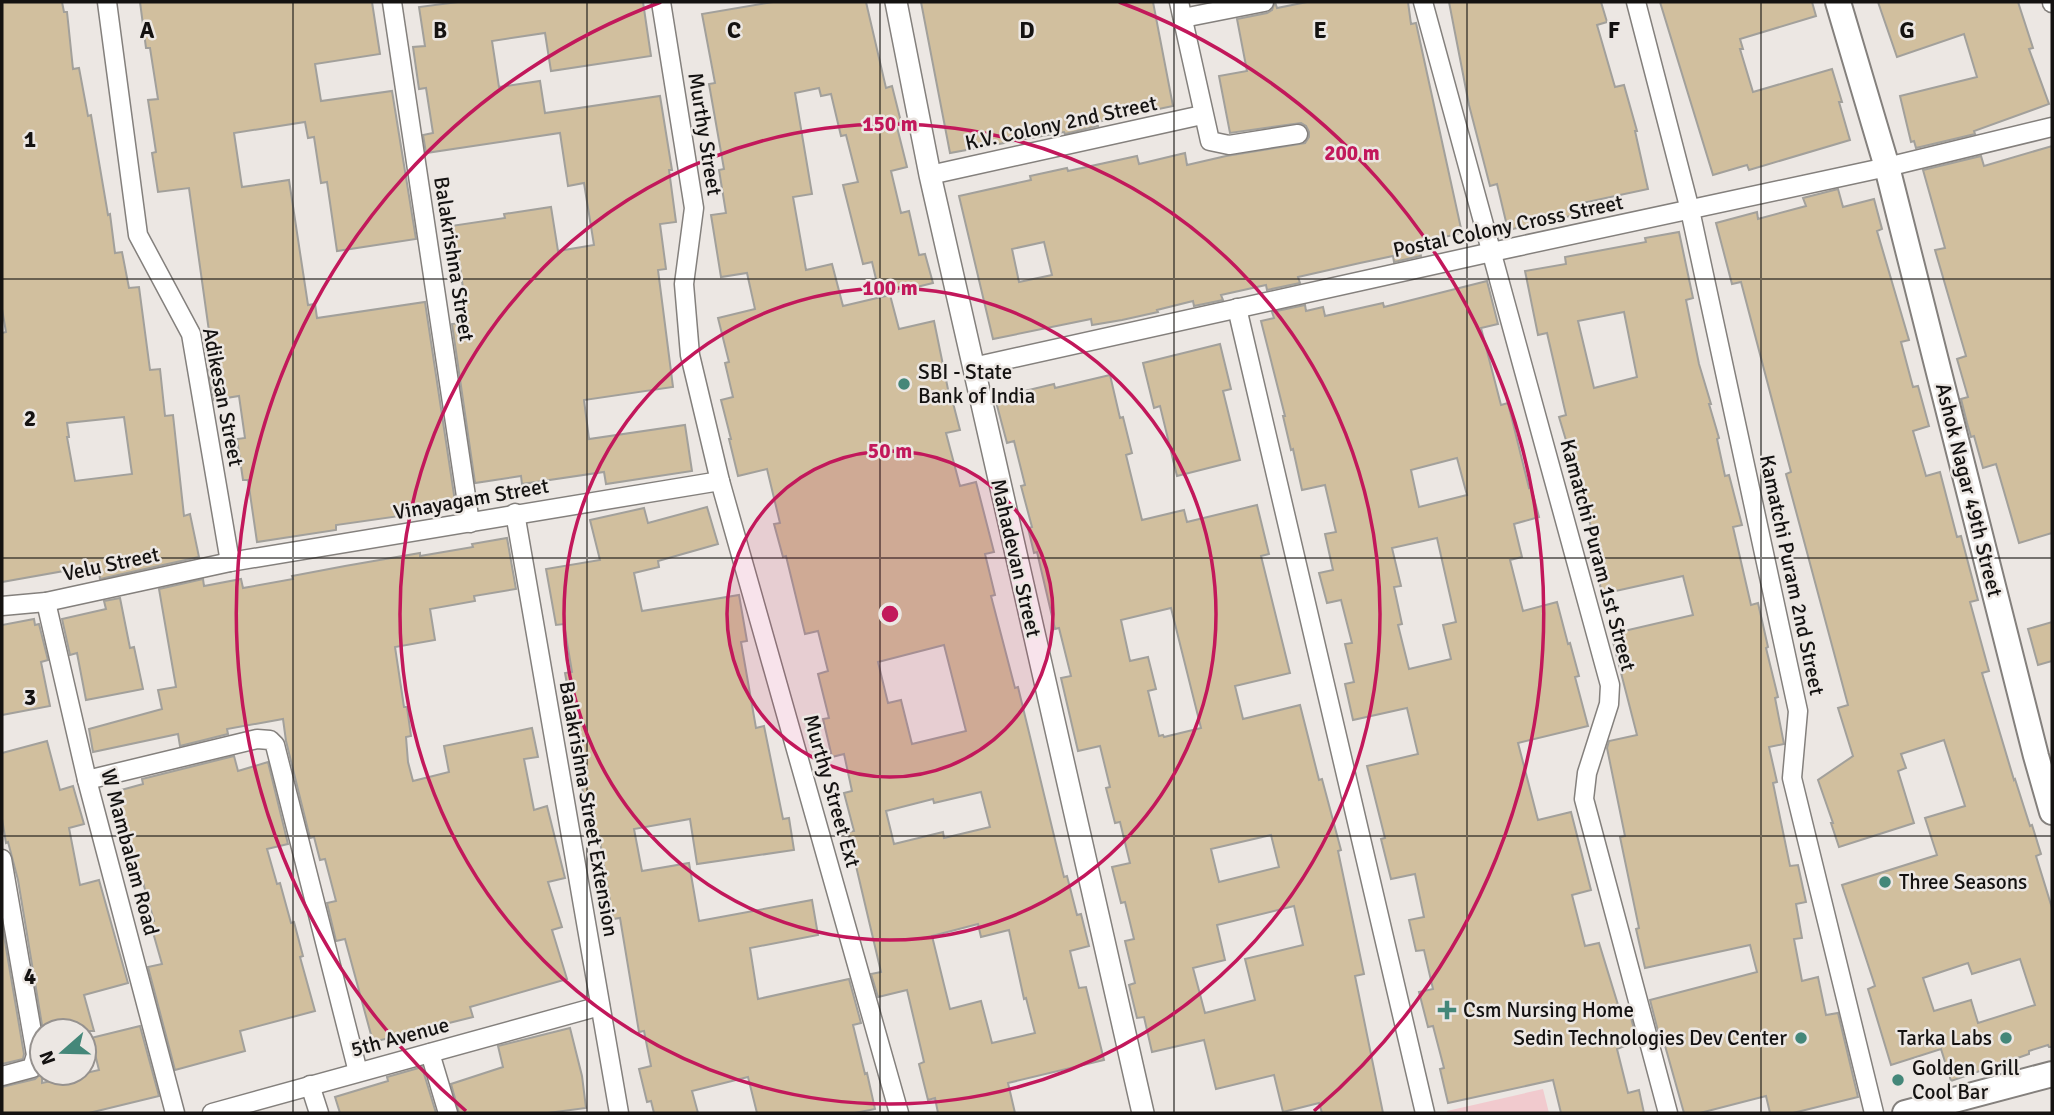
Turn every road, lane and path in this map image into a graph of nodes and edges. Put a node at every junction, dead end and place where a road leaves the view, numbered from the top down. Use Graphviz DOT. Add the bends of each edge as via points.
graph roads {
  1 [pos="107,2"];
  2 [pos="392,2"];
  3 [pos="661,2"];
  4 [pos="896,2"];
  5 [pos="1264,2"];
  6 [pos="1423,2"];
  7 [pos="1636,2"];
  8 [pos="1838,2"];
  9 [pos="1181,10"];
  10 [pos="1202,115"];
  11 [pos="2052,127"];
  12 [pos="1298,134"];
  13 [pos="1887,167"];
  14 [pos="930,175"];
  15 [pos="1690,210"];
  16 [pos="1492,252"];
  17 [pos="1237,308"];
  18 [pos="973,367"];
  19 [pos="720,481"];
  20 [pos="515,513"];
  21 [pos="470,523"];
  22 [pos="230,562"];
  23 [pos="46,602"];
  24 [pos="2,606"];
  25 [pos="2044,754"];
  26 [pos="88,780"];
  27 [pos="2052,812"];
  28 [pos="2,859"];
  29 [pos="600,1006"];
  30 [pos="430,1053"];
  31 [pos="358,1072"];
  32 [pos="2052,1074"];
  33 [pos="2,1076"];
  34 [pos="310,1085"];
  35 [pos="174,1113"];
  36 [pos="212,1113"];
  37 [pos="318,1113"];
  38 [pos="448,1113"];
  39 [pos="619,1113"];
  40 [pos="899,1113"];
  41 [pos="1143,1113"];
  42 [pos="1425,1113"];
  43 [pos="1668,1113"];
  44 [pos="1874,1113"];
  45 [pos="1905,1113"];
  1 -- 22 [label="street, Adikesan Street" via="138,235 191,334"];
  2 -- 21 [label="street, Balakrishna Street"];
  3 -- 19 [label="street, Murthy Street" via="694,208 684,284 690,355"];
  4 -- 14 [label="street, Mahadevan Street"];
  5 -- 9 [label="street"];
  6 -- 16 [label="street, Kamatchi Puram 1st Street"];
  7 -- 15 [label="street, Kamatchi Puram 2nd Street"];
  8 -- 13 [label="main road, Ashok Nagar 49th Street"];
  9 -- 10 [label="street"];
  10 -- 12 [label="street" via="1210,141 1228,145"];
  10 -- 14 [label="street, K.V. Colony 2nd Street"];
  11 -- 13 [label="street, Postal Colony Cross Street"];
  13 -- 15 [label="street, Postal Colony Cross Street"];
  13 -- 25 [label="main road, Ashok Nagar 49th Street"];
  14 -- 18 [label="street, Mahadevan Street"];
  15 -- 16 [label="street, Postal Colony Cross Street"];
  15 -- 44 [label="street, Kamatchi Puram 2nd Street" via="1798,711 1793,778"];
  16 -- 17 [label="street, Postal Colony Cross Street"];
  16 -- 43 [label="street, Kamatchi Puram 1st Street" via="1610,685 1584,799"];
  17 -- 18 [label="street, Postal Colony Cross Street"];
  17 -- 42 [label="street"];
  18 -- 41 [label="street, Mahadevan Street"];
  19 -- 20 [label="street, Vinayagam Street"];
  19 -- 40 [label="street, Murthy Street Ext"];
  20 -- 21 [label="street, Vinayagam Street"];
  20 -- 29 [label="street, Balakrishna Street Extension"];
  21 -- 22 [label="street, Vinayagam Street"];
  22 -- 23 [label="street, Velu Street"];
  23 -- 24 [label="street, Velu Street"];
  23 -- 26 [label="street, W Mambalam Road"];
  25 -- 27 [label="main road, Ashok Nagar 49th Street"];
  26 -- 31 [label="street" via="257,739 275,745"];
  26 -- 35 [label="street, W Mambalam Road"];
  28 -- 33 [label="street" via="35,1044 32,1068"];
  29 -- 30 [label="street, 5th Avenue"];
  29 -- 39 [label="street, Balakrishna Street Extension"];
  30 -- 31 [label="street, 5th Avenue"];
  30 -- 38 [label="street"];
  31 -- 34 [label="street, 5th Avenue"];
  32 -- 45 [label="main road"];
  34 -- 36 [label="street, 5th Avenue"];
  34 -- 37 [label="street"];
}
